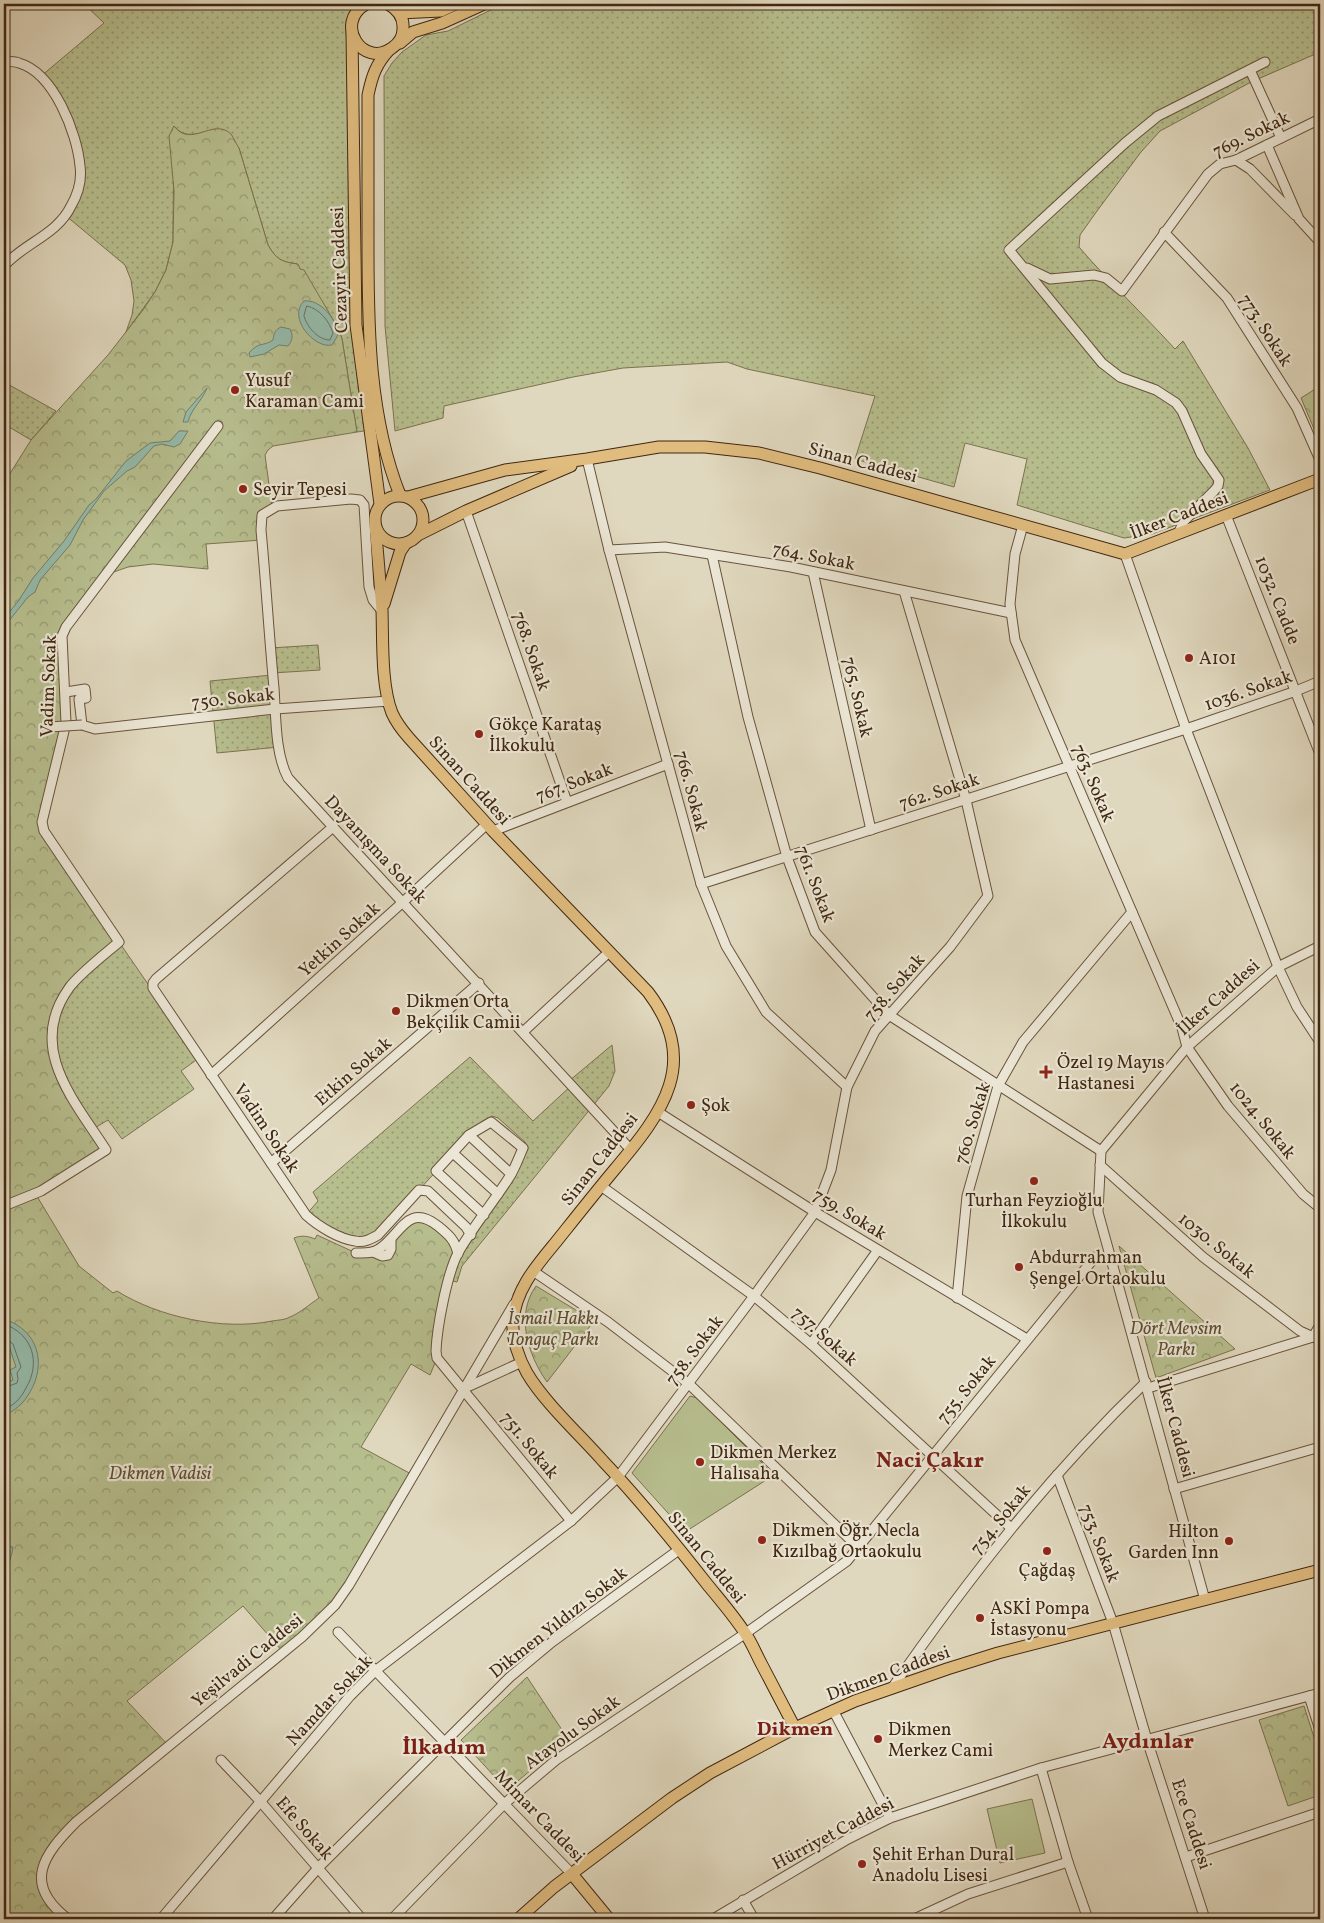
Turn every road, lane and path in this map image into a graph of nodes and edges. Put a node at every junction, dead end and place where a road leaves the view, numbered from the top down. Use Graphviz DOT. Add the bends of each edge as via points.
graph roads {
  1 [pos="366,4"];
  2 [pos="388,4"];
  3 [pos="456,4"];
  4 [pos="484,4"];
  5 [pos="354,10"];
  6 [pos="399,13"];
  7 [pos="352,34"];
  8 [pos="393,48"];
  9 [pos="4,61"];
  10 [pos="1265,62"];
  11 [pos="1250,70"];
  12 [pos="1320,119"];
  13 [pos="1281,138"];
  14 [pos="1267,145"];
  15 [pos="1236,160"];
  16 [pos="1299,219"];
  17 [pos="1164,232"];
  18 [pos="1319,239"];
  19 [pos="1019,262"];
  20 [pos="4,266"];
  21 [pos="374,424"];
  22 [pos="218,426"];
  23 [pos="587,459"];
  24 [pos="1320,460"];
  25 [pos="1320,479"];
  26 [pos="404,496"];
  27 [pos="380,504"];
  28 [pos="466,511"];
  29 [pos="1226,515"];
  30 [pos="1023,525"];
  31 [pos="376,526"];
  32 [pos="1178,534"];
  33 [pos="418,535"];
  34 [pos="406,543"];
  35 [pos="610,550"];
  36 [pos="1125,554"];
  37 [pos="712,555"];
  38 [pos="813,572"];
  39 [pos="904,591"];
  40 [pos="382,611"];
  41 [pos="1011,613"];
  42 [pos="1320,681"];
  43 [pos="1296,691"];
  44 [pos="66,692"];
  45 [pos="389,701"];
  46 [pos="275,709"];
  47 [pos="82,725"];
  48 [pos="49,728"];
  49 [pos="1186,729"];
  50 [pos="1320,754"];
  51 [pos="668,764"];
  52 [pos="1069,767"];
  53 [pos="966,800"];
  54 [pos="567,802"];
  55 [pos="332,827"];
  56 [pos="490,828"];
  57 [pos="871,830"];
  58 [pos="787,857"];
  59 [pos="701,884"];
  60 [pos="403,902"];
  61 [pos="1132,912"];
  62 [pos="1320,946"];
  63 [pos="609,952"];
  64 [pos="1278,967"];
  65 [pos="478,983"];
  66 [pos="889,1015"];
  67 [pos="524,1032"];
  68 [pos="1320,1042"];
  69 [pos="1187,1047"];
  70 [pos="212,1075"];
  71 [pos="998,1086"];
  72 [pos="847,1087"];
  73 [pos="658,1112"];
  74 [pos="469,1135"];
  75 [pos="631,1150"];
  76 [pos="1101,1151"];
  77 [pos="453,1153"];
  78 [pos="271,1163"];
  79 [pos="1100,1165"];
  80 [pos="511,1174"];
  81 [pos="601,1186"];
  82 [pos="498,1194"];
  83 [pos="4,1206"];
  84 [pos="1320,1208"];
  85 [pos="815,1212"];
  86 [pos="484,1215"];
  87 [pos="471,1235"];
  88 [pos="878,1250"];
  89 [pos="356,1253"];
  90 [pos="458,1254"];
  91 [pos="1095,1256"];
  92 [pos="533,1270"];
  93 [pos="754,1296"];
  94 [pos="957,1298"];
  95 [pos="516,1302"];
  96 [pos="1320,1325"];
  97 [pos="1027,1339"];
  98 [pos="1317,1339"];
  99 [pos="811,1344"];
  100 [pos="522,1362"];
  101 [pos="689,1384"];
  102 [pos="1147,1385"];
  103 [pos="463,1389"];
  104 [pos="1320,1447"];
  105 [pos="933,1455"];
  106 [pos="1057,1475"];
  107 [pos="618,1477"];
  108 [pos="1174,1489"];
  109 [pos="571,1521"];
  110 [pos="1011,1528"];
  111 [pos="858,1547"];
  112 [pos="680,1549"];
  113 [pos="1320,1570"];
  114 [pos="1205,1600"];
  115 [pos="1113,1624"];
  116 [pos="338,1632"];
  117 [pos="746,1633"];
  118 [pos="375,1671"];
  119 [pos="892,1688"];
  120 [pos="1320,1693"];
  121 [pos="1309,1696"];
  122 [pos="833,1710"];
  123 [pos="795,1728"];
  124 [pos="1320,1730"];
  125 [pos="1147,1740"];
  126 [pos="444,1743"];
  127 [pos="221,1760"];
  128 [pos="1042,1768"];
  129 [pos="260,1801"];
  130 [pos="504,1804"];
  131 [pos="1320,1812"];
  132 [pos="890,1818"];
  133 [pos="1186,1857"];
  134 [pos="1068,1862"];
  135 [pos="319,1867"];
  136 [pos="572,1874"];
  137 [pos="743,1900"];
  138 [pos="68,1919"];
  139 [pos="162,1919"];
  140 [pos="273,1919"];
  141 [pos="362,1919"];
  142 [pos="392,1919"];
  143 [pos="518,1919"];
  144 [pos="609,1919"];
  145 [pos="713,1919"];
  146 [pos="754,1919"];
  147 [pos="914,1919"];
  148 [pos="1088,1919"];
  149 [pos="1205,1919"];
  1 -- 5 [label="main road"];
  2 -- 6 [label="main road"];
  3 -- 6 [label="main road" via="441,11"];
  4 -- 8 [label="main road" via="413,32"];
  5 -- 7 [label="main road, Cezayir Caddesi"];
  6 -- 8 [label="main road" via="403,30"];
  7 -- 8 [label="main road" via="359,46 373,53"];
  7 -- 21 [label="main road, Cezayir Caddesi" via="356,325"];
  8 -- 21 [label="main road, Cezayir Caddesi" via="379,61 372,74 368,95 368,326"];
  9 -- 20 [label="street" via="19,63 35,71 50,86 73,133 81,167 79,187 71,208 58,225 22,249"];
  10 -- 11 [label="street"];
  11 -- 13 [label="street"];
  11 -- 19 [label="street" via="1158,116 1125,143 1009,250"];
  12 -- 13 [label="street, 769. Sokak"];
  13 -- 14 [label="street, 769. Sokak"];
  14 -- 15 [label="street, 769. Sokak"];
  14 -- 16 [label="street"];
  15 -- 16 [label="street" via="1250,169"];
  15 -- 17 [label="street, 769. Sokak" via="1220,164 1208,174"];
  16 -- 18 [label="street"];
  17 -- 19 [label="street, 769. Sokak" via="1122,292 1106,278 1094,275 1050,279 1032,272"];
  17 -- 24 [label="street, 773. Sokak" via="1227,298 1298,408"];
  19 -- 32 [label="street" via="1102,363 1120,377 1168,397 1182,411 1201,454 1219,480 1214,491 1184,521"];
  21 -- 26 [label="main road, Cezayir Caddesi" via="390,470"];
  21 -- 27 [label="main road, Cezayir Caddesi"];
  22 -- 44 [label="street, Vadim Sokak" via="66,627 62,636"];
  23 -- 26 [label="main road, Sinan Caddesi" via="505,470"];
  23 -- 28 [label="main road, Sinan Caddesi"];
  23 -- 30 [label="main road, Sinan Caddesi" via="659,447 705,446 759,453"];
  23 -- 35 [label="street, 766. Sokak"];
  25 -- 29 [label="main road, İlker Caddesi"];
  26 -- 27 [label="main road" via="392,496"];
  26 -- 33 [label="main road" via="414,501 423,513"];
  27 -- 31 [label="main road" via="376,511"];
  28 -- 33 [label="main road, Sinan Caddesi"];
  28 -- 54 [label="street, 768. Sokak"];
  29 -- 32 [label="main road, İlker Caddesi"];
  29 -- 43 [label="street, 1032. Cadde"];
  30 -- 36 [label="main road, Sinan Caddesi"];
  30 -- 41 [label="street, 763. Sokak" via="1015,554"];
  31 -- 34 [label="main road" via="390,543"];
  31 -- 40 [label="main road, Sinan Caddesi"];
  32 -- 36 [label="main road, İlker Caddesi"];
  33 -- 34 [label="main road"];
  34 -- 40 [label="main road, Sinan Caddesi" via="400,552"];
  35 -- 37 [label="street, 764. Sokak" via="665,547"];
  35 -- 51 [label="street, 766. Sokak"];
  36 -- 49 [label="street, İlker Caddesi"];
  37 -- 38 [label="street, 764. Sokak"];
  37 -- 58 [label="street, 761. Sokak" via="748,717"];
  38 -- 39 [label="street, 764. Sokak"];
  38 -- 57 [label="street, 765. Sokak"];
  39 -- 41 [label="street, 764. Sokak"];
  39 -- 53 [label="street, 758. Sokak"];
  40 -- 45 [label="main road, Sinan Caddesi" via="383,662"];
  40 -- 46 [label="street, Dayanışma Sokak" via="373,600 369,587 364,505 360,500 277,506 262,515"];
  41 -- 52 [label="street, 763. Sokak" via="1015,640"];
  42 -- 43 [label="street, 1036. Sokak"];
  43 -- 49 [label="street, 1036. Sokak"];
  43 -- 50 [label="street, 1032. Cadde"];
  44 -- 47 [label="street" via="85,689 86,698 79,699"];
  44 -- 83 [label="street, Vadim Sokak" via="66,723 42,822 44,831 119,942 69,987 52,1024 51,1043 59,1075 106,1150 41,1191"];
  45 -- 46 [label="street, 750. Sokak"];
  45 -- 56 [label="main road, Sinan Caddesi" via="398,724 409,738"];
  46 -- 47 [label="street, 750. Sokak" via="95,729"];
  46 -- 55 [label="street, Dayanışma Sokak" via="284,770"];
  47 -- 48 [label="street, 750. Sokak, bridge"];
  49 -- 52 [label="street, 762. Sokak"];
  49 -- 64 [label="street, İlker Caddesi"];
  51 -- 54 [label="street, 767. Sokak"];
  51 -- 59 [label="street, 766. Sokak"];
  52 -- 53 [label="street, 762. Sokak"];
  52 -- 61 [label="street, 763. Sokak"];
  53 -- 57 [label="street, 762. Sokak"];
  53 -- 66 [label="street, 758. Sokak" via="988,896 950,947"];
  54 -- 56 [label="street, 767. Sokak"];
  55 -- 60 [label="street, Dayanışma Sokak"];
  55 -- 70 [label="street, Vadim Sokak" via="153,983 156,993"];
  56 -- 60 [label="street, Yetkin Sokak"];
  56 -- 63 [label="main road, Sinan Caddesi"];
  57 -- 58 [label="street, 762. Sokak"];
  58 -- 59 [label="street, 762. Sokak"];
  58 -- 66 [label="street, 761. Sokak" via="815,932"];
  59 -- 72 [label="street, 766. Sokak" via="726,946 766,1012"];
  60 -- 65 [label="street, Dayanışma Sokak"];
  60 -- 70 [label="street, Yetkin Sokak"];
  61 -- 69 [label="street, 763. Sokak" via="1182,1028"];
  61 -- 71 [label="street, 760. Sokak" via="1023,1042"];
  62 -- 64 [label="street"];
  63 -- 67 [label="street"];
  63 -- 73 [label="main road, Sinan Caddesi" via="648,992 668,1024 674,1066 666,1097"];
  64 -- 68 [label="street" via="1297,1007"];
  64 -- 69 [label="street, İlker Caddesi"];
  65 -- 67 [label="street, Dayanışma Sokak"];
  65 -- 78 [label="street, Etkin Sokak"];
  66 -- 71 [label="street, 761. Sokak"];
  66 -- 72 [label="street, 758. Sokak" via="875,1031"];
  67 -- 75 [label="street, Dayanışma Sokak"];
  69 -- 76 [label="street, İlker Caddesi"];
  69 -- 84 [label="street, 1024. Sokak" via="1228,1106 1303,1194"];
  70 -- 78 [label="street, Vadim Sokak"];
  71 -- 76 [label="street, 761. Sokak"];
  71 -- 94 [label="street, 760. Sokak" via="967,1196"];
  72 -- 85 [label="street, 758. Sokak" via="831,1170"];
  73 -- 75 [label="main road, Sinan Caddesi"];
  73 -- 85 [label="street, 759. Sokak"];
  74 -- 77 [label="street"];
  74 -- 80 [label="street"];
  74 -- 80 [label="street, 751. Sokak" via="491,1122 523,1148"];
  75 -- 81 [label="main road, Sinan Caddesi"];
  76 -- 79 [label="street, İlker Caddesi"];
  77 -- 82 [label="street"];
  77 -- 86 [label="street" via="436,1171"];
  78 -- 87 [label="street, Vadim Sokak" via="311,1220 355,1242 378,1235 419,1190 428,1192"];
  79 -- 98 [label="street, 1030. Sokak" via="1203,1257 1300,1331"];
  79 -- 102 [label="street, İlker Caddesi" via="1098,1212"];
  80 -- 82 [label="street, 751. Sokak"];
  81 -- 92 [label="main road, Sinan Caddesi"];
  81 -- 93 [label="street, 757. Sokak"];
  82 -- 86 [label="street, 751. Sokak"];
  85 -- 88 [label="street, 759. Sokak"];
  85 -- 93 [label="street, 758. Sokak"];
  86 -- 87 [label="street, 751. Sokak"];
  87 -- 90 [label="street, 751. Sokak"];
  88 -- 94 [label="street, 759. Sokak"];
  88 -- 99 [label="street"];
  89 -- 90 [label="street" via="388,1255 391,1239 409,1220 418,1217 425,1218 451,1236"];
  90 -- 103 [label="street, 751. Sokak" via="448,1280 436,1351 437,1358"];
  91 -- 97 [label="street, 755. Sokak"];
  92 -- 95 [label="main road, Sinan Caddesi"];
  92 -- 101 [label="street"];
  93 -- 99 [label="street, 757. Sokak"];
  93 -- 101 [label="street, 758. Sokak"];
  94 -- 97 [label="street, 759. Sokak"];
  95 -- 100 [label="main road, Sinan Caddesi" via="513,1337"];
  95 -- 103 [label="street, Yeşilvadi Caddesi"];
  96 -- 98 [label="street"];
  97 -- 105 [label="street, 755. Sokak"];
  98 -- 102 [label="street"];
  99 -- 105 [label="street, 757. Sokak"];
  100 -- 103 [label="street"];
  100 -- 107 [label="main road, Sinan Caddesi" via="547,1399"];
  101 -- 107 [label="street, 758. Sokak"];
  101 -- 111 [label="street"];
  102 -- 106 [label="street, 754. Sokak" via="1109,1418"];
  102 -- 108 [label="street, İlker Caddesi"];
  103 -- 109 [label="street, 751. Sokak"];
  103 -- 138 [label="street, Yeşilvadi Caddesi" via="335,1605 302,1637 76,1822 55,1843 46,1857 42,1886 47,1899"];
  104 -- 108 [label="street"];
  105 -- 110 [label="street, 757. Sokak"];
  105 -- 111 [label="street, 755. Sokak"];
  106 -- 110 [label="street, 754. Sokak"];
  106 -- 115 [label="street, 753. Sokak"];
  107 -- 109 [label="street, Namdar Sokak"];
  107 -- 112 [label="main road, Sinan Caddesi"];
  108 -- 114 [label="street, İlker Caddesi"];
  109 -- 118 [label="street, Namdar Sokak"];
  110 -- 119 [label="street, 754. Sokak"];
  111 -- 117 [label="street, 755. Sokak" via="847,1562"];
  112 -- 117 [label="main road, Sinan Caddesi"];
  112 -- 126 [label="street, Dikmen Yıldızı Sokak" via="552,1642 510,1677"];
  113 -- 114 [label="main road, Dikmen Caddesi"];
  114 -- 115 [label="main road, Dikmen Caddesi"];
  115 -- 119 [label="main road, Dikmen Caddesi" via="998,1653"];
  115 -- 125 [label="street, Ece Caddesi"];
  116 -- 118 [label="street, Mimar Caddesi"];
  117 -- 123 [label="main road, Sinan Caddesi"];
  117 -- 130 [label="street, Atayolu Sokak" via="556,1760"];
  118 -- 126 [label="street, Mimar Caddesi"];
  118 -- 129 [label="street, Namdar Sokak"];
  119 -- 122 [label="main road, Dikmen Caddesi"];
  120 -- 121 [label="street, Hürriyet Caddesi"];
  121 -- 124 [label="street"];
  121 -- 125 [label="street, Hürriyet Caddesi"];
  122 -- 123 [label="main road, Dikmen Caddesi"];
  122 -- 132 [label="street"];
  123 -- 136 [label="main road, Dikmen Caddesi" via="710,1773"];
  125 -- 128 [label="street, Hürriyet Caddesi"];
  125 -- 133 [label="street, Ece Caddesi"];
  126 -- 130 [label="street, Mimar Caddesi"];
  126 -- 135 [label="street, Dikmen Yıldızı Sokak"];
  127 -- 129 [label="street, Efe Sokak"];
  128 -- 132 [label="street, Hürriyet Caddesi"];
  128 -- 134 [label="street"];
  129 -- 135 [label="street, Efe Sokak"];
  129 -- 139 [label="street, Namdar Sokak"];
  130 -- 136 [label="street, Mimar Caddesi"];
  130 -- 142 [label="street, Atayolu Sokak"];
  131 -- 133 [label="street"];
  132 -- 137 [label="street, Hürriyet Caddesi"];
  133 -- 149 [label="street, Ece Caddesi"];
  134 -- 147 [label="street" via="968,1894"];
  134 -- 148 [label="street"];
  135 -- 140 [label="street, Dikmen Yıldızı Sokak"];
  135 -- 141 [label="street, Efe Sokak"];
  136 -- 143 [label="main road, Dikmen Caddesi"];
  136 -- 144 [label="main road, Mimar Caddesi"];
  137 -- 145 [label="street, Hürriyet Caddesi"];
  137 -- 146 [label="street"];
}
